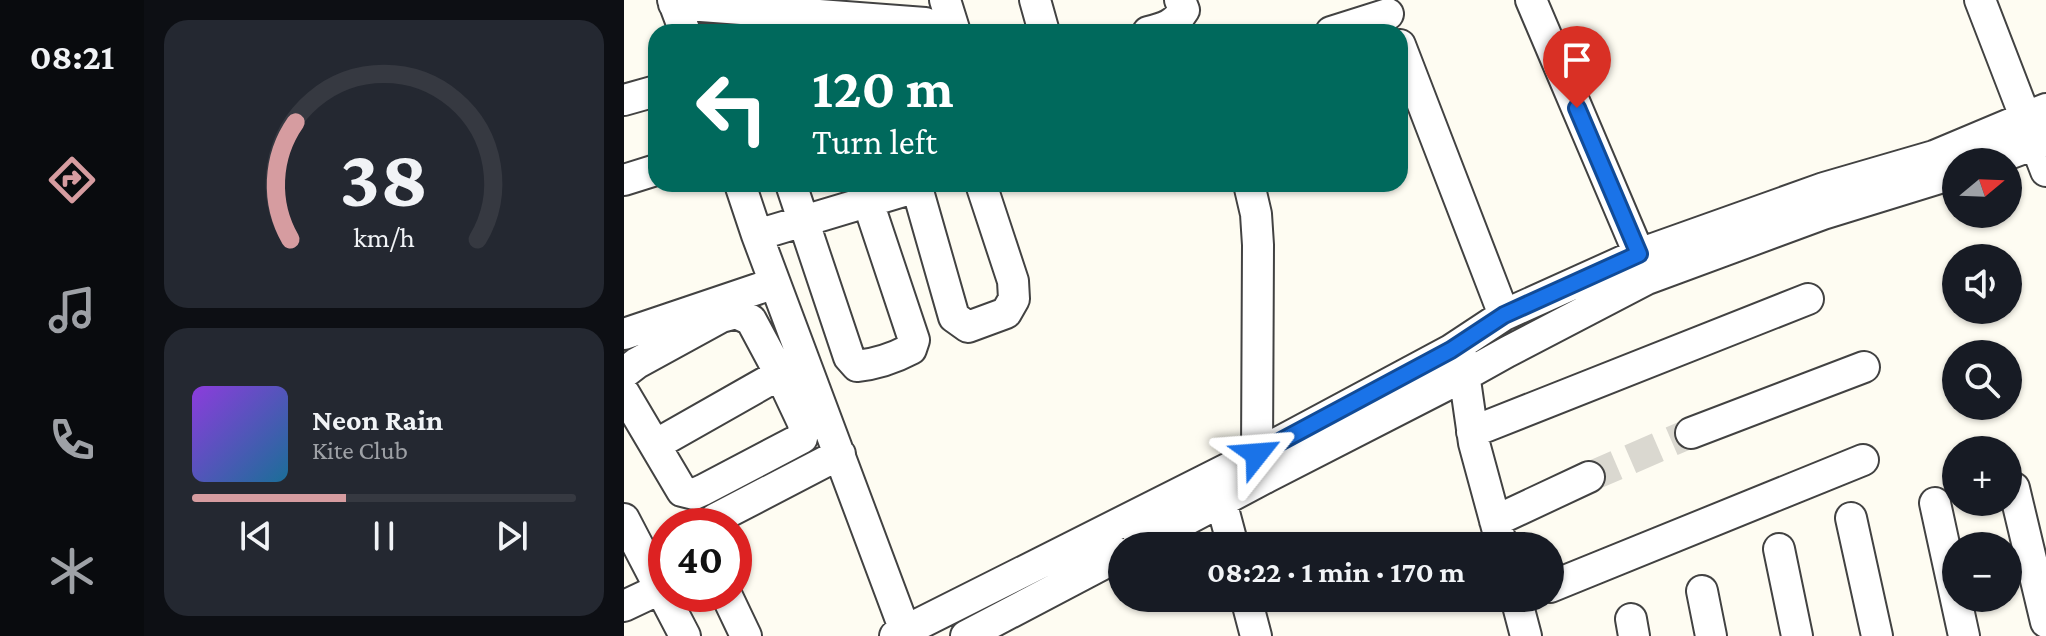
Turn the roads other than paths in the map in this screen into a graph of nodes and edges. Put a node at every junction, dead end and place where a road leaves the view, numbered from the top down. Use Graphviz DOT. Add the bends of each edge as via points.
graph roads {
  1 [pos="945,0"];
  2 [pos="1035,0"];
  3 [pos="1180,0"];
  4 [pos="1531,0"];
  5 [pos="1980,0"];
  6 [pos="677,12"];
  7 [pos="1389,15"];
  8 [pos="925,23"];
  9 [pos="952,24"];
  10 [pos="1042,24"];
  11 [pos="1171,24"];
  12 [pos="1358,24"];
  13 [pos="1408,66"];
  14 [pos="648,93"];
  15 [pos="624,100"];
  16 [pos="2040,137"];
  17 [pos="2017,148"];
  18 [pos="648,172"];
  19 [pos="1942,177"];
  20 [pos="624,180"];
  21 [pos="743,192"];
  22 [pos="794,192"];
  23 [pos="918,192"];
  24 [pos="984,192"];
  25 [pos="1251,192"];
  26 [pos="865,193"];
  27 [pos="803,221"];
  28 [pos="757,235"];
  29 [pos="1639,254"];
  30 [pos="775,283"];
  31 [pos="1808,299"];
  32 [pos="1504,315"];
  33 [pos="624,334"];
  34 [pos="1460,345"];
  35 [pos="792,367"];
  36 [pos="1864,367"];
  37 [pos="624,373"];
  38 [pos="1464,376"];
  39 [pos="624,393"];
  40 [pos="1472,432"];
  41 [pos="1691,433"];
  42 [pos="655,445"];
  43 [pos="840,454"];
  44 [pos="1257,454"];
  45 [pos="1863,460"];
  46 [pos="1589,477"];
  47 [pos="1221,501"];
  48 [pos="1935,503"];
  49 [pos="736,508"];
  50 [pos="2021,516"];
  51 [pos="1851,518"];
  52 [pos="624,519"];
  53 [pos="1163,532"];
  54 [pos="1229,532"];
  55 [pos="1497,532"];
  56 [pos="1501,532"];
  57 [pos="1779,549"];
  58 [pos="1108,561"];
  59 [pos="648,566"];
  60 [pos="1564,581"];
  61 [pos="1702,591"];
  62 [pos="648,595"];
  63 [pos="624,606"];
  64 [pos="672,612"];
  65 [pos="735,612"];
  66 [pos="1250,612"];
  67 [pos="1521,612"];
  68 [pos="2046,622"];
  69 [pos="903,634"];
  70 [pos="685,636"];
  71 [pos="746,636"];
  72 [pos="966,636"];
  73 [pos="1256,636"];
  74 [pos="1526,636"];
  75 [pos="1711,636"];
  76 [pos="1797,636"];
  77 [pos="1877,636"];
  78 [pos="1964,636"];
  1 -- 9 [label="street"];
  2 -- 10 [label="street"];
  3 -- 11 [label="street" via="1184,10"];
  4 -- 29 [label="street"];
  5 -- 16 [label="street"];
  6 -- 8 [label="street"];
  7 -- 12 [label="street"];
  13 -- 32 [label="street"];
  14 -- 15 [label="street"];
  16 -- 17 [label="street"];
  16 -- 29 [label="street" via="1934,156 1824,188"];
  18 -- 20 [label="street"];
  19 -- 38 [label="street" via="1823,214 1647,279"];
  21 -- 28 [label="street"];
  22 -- 27 [label="street"];
  23 -- 24 [label="street" via="954,317 968,327 1006,313 1014,299"];
  25 -- 44 [label="street" via="1258,245"];
  26 -- 27 [label="street"];
  26 -- 27 [label="street" via="914,340 911,349 897,356 857,366 849,357"];
  27 -- 28 [label="street"];
  28 -- 30 [label="street"];
  29 -- 32 [label="street"];
  30 -- 33 [label="street"];
  30 -- 35 [label="street"];
  31 -- 40 [label="street"];
  32 -- 34 [label="street"];
  34 -- 38 [label="street"];
  34 -- 44 [label="street"];
  35 -- 37 [label="street" via="751,320 736,313"];
  35 -- 42 [label="street"];
  35 -- 42 [label="street" via="802,438 694,494 682,491"];
  35 -- 43 [label="street"];
  36 -- 41 [label="street"];
  38 -- 40 [label="street"];
  38 -- 47 [label="street"];
  39 -- 42 [label="street"];
  40 -- 55 [label="street"];
  43 -- 49 [label="street"];
  43 -- 69 [label="street"];
  44 -- 69 [label="street"];
  45 -- 60 [label="street"];
  46 -- 56 [label="street"];
  47 -- 53 [label="street"];
  47 -- 54 [label="street"];
  48 -- 78 [label="street"];
  50 -- 68 [label="street"];
  51 -- 77 [label="street"];
  52 -- 59 [label="street"];
  57 -- 76 [label="street"];
  58 -- 72 [label="street"];
  61 -- 75 [label="street"];
  62 -- 63 [label="street"];
  64 -- 70 [label="street"];
  65 -- 71 [label="street"];
  66 -- 73 [label="street"];
  67 -- 74 [label="street"];
}
